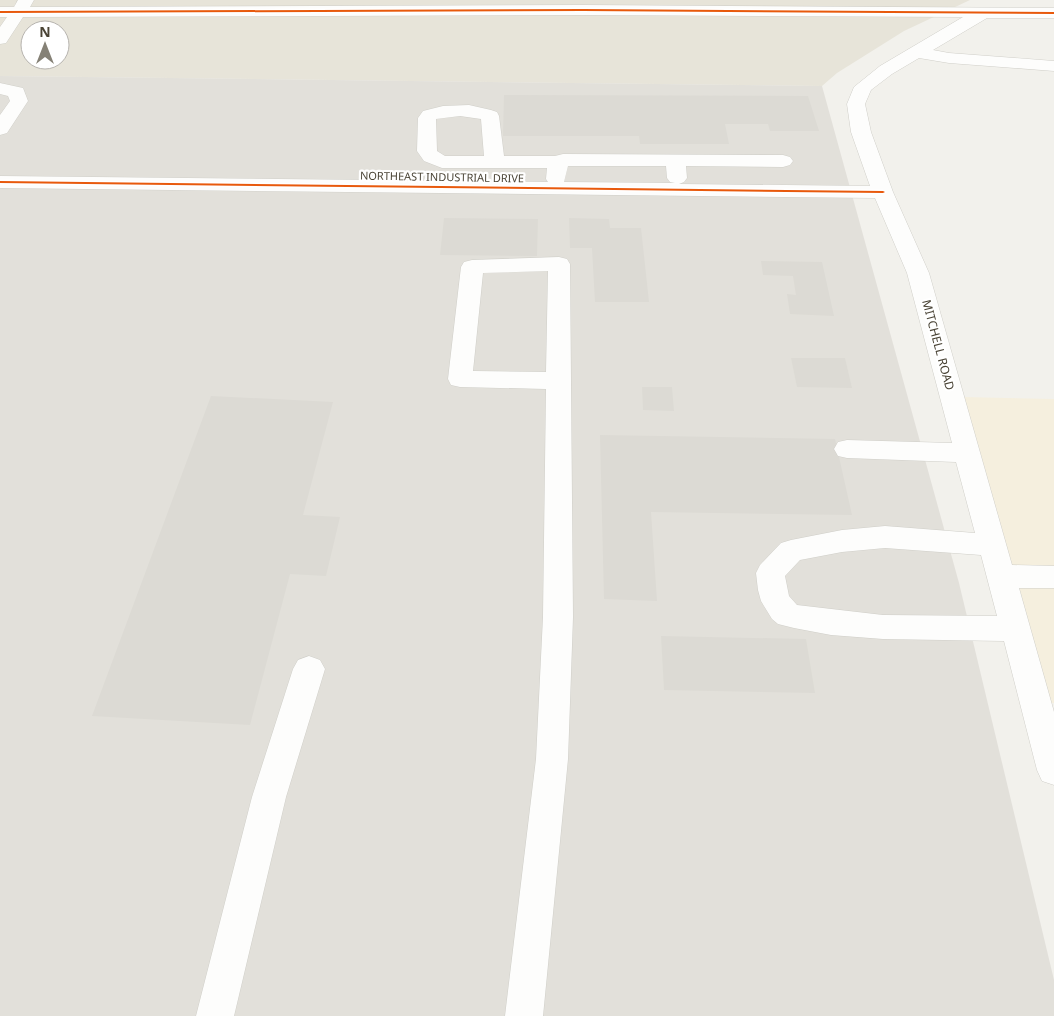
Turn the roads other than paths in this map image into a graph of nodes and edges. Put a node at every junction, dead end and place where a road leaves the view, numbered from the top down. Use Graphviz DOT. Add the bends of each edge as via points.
graph roads {
  1 [pos="1006,0"];
  2 [pos="582,5"];
  3 [pos="23,6"];
  4 [pos="886,6"];
  5 [pos="0,12"];
  6 [pos="984,13"];
  7 [pos="1054,13"];
  8 [pos="0,39"];
  9 [pos="917,52"];
  10 [pos="1054,66"];
  11 [pos="0,88"];
  12 [pos="0,129"];
  13 [pos="675,160"];
  14 [pos="783,161"];
  15 [pos="495,162"];
  16 [pos="558,162"];
  17 [pos="0,182"];
  18 [pos="555,188"];
  19 [pos="679,190"];
  20 [pos="883,192"];
  21 [pos="559,381"];
  22 [pos="847,449"];
  23 [pos="968,453"];
  24 [pos="993,545"];
  25 [pos="1001,576"];
  26 [pos="1054,577"];
  27 [pos="1015,628"];
  28 [pos="309,669"];
  29 [pos="1054,770"];
  30 [pos="214,1016"];
  31 [pos="524,1016"];
  1 -- 6 [label="street, MITCHELL ROAD"];
  2 -- 3 [label="street"];
  2 -- 4 [label="street"];
  3 -- 5 [label="street"];
  3 -- 8 [label="street"];
  4 -- 6 [label="street"];
  6 -- 7 [label="street"];
  6 -- 9 [label="street, MITCHELL ROAD"];
  9 -- 10 [label="street" via="949,58"];
  9 -- 20 [label="street, MITCHELL ROAD" via="863,87 856,104 861,132"];
  11 -- 12 [label="street" via="16,92 19,101"];
  13 -- 14 [label="street"];
  13 -- 16 [label="street"];
  13 -- 19 [label="street"];
  15 -- 16 [label="street"];
  16 -- 18 [label="street"];
  17 -- 18 [label="street, NORTHEAST INDUSTRIAL DRIVE"];
  18 -- 19 [label="street, NORTHEAST INDUSTRIAL DRIVE"];
  19 -- 20 [label="street, NORTHEAST INDUSTRIAL DRIVE"];
  20 -- 23 [label="street, MITCHELL ROAD" via="918,273"];
  21 -- 21 [label="street" via="559,264 472,267 460,379"];
  21 -- 31 [label="street" via="558,617 552,759"];
  22 -- 23 [label="street"];
  23 -- 24 [label="street, MITCHELL ROAD"];
  24 -- 25 [label="street, MITCHELL ROAD"];
  24 -- 27 [label="street" via="885,537 816,545 791,551 783,558 770,573 771,588 776,601 788,614 823,622"];
  25 -- 26 [label="street"];
  25 -- 27 [label="street, MITCHELL ROAD"];
  27 -- 29 [label="street, MITCHELL ROAD"];
  28 -- 30 [label="street" via="268,797"];
}
